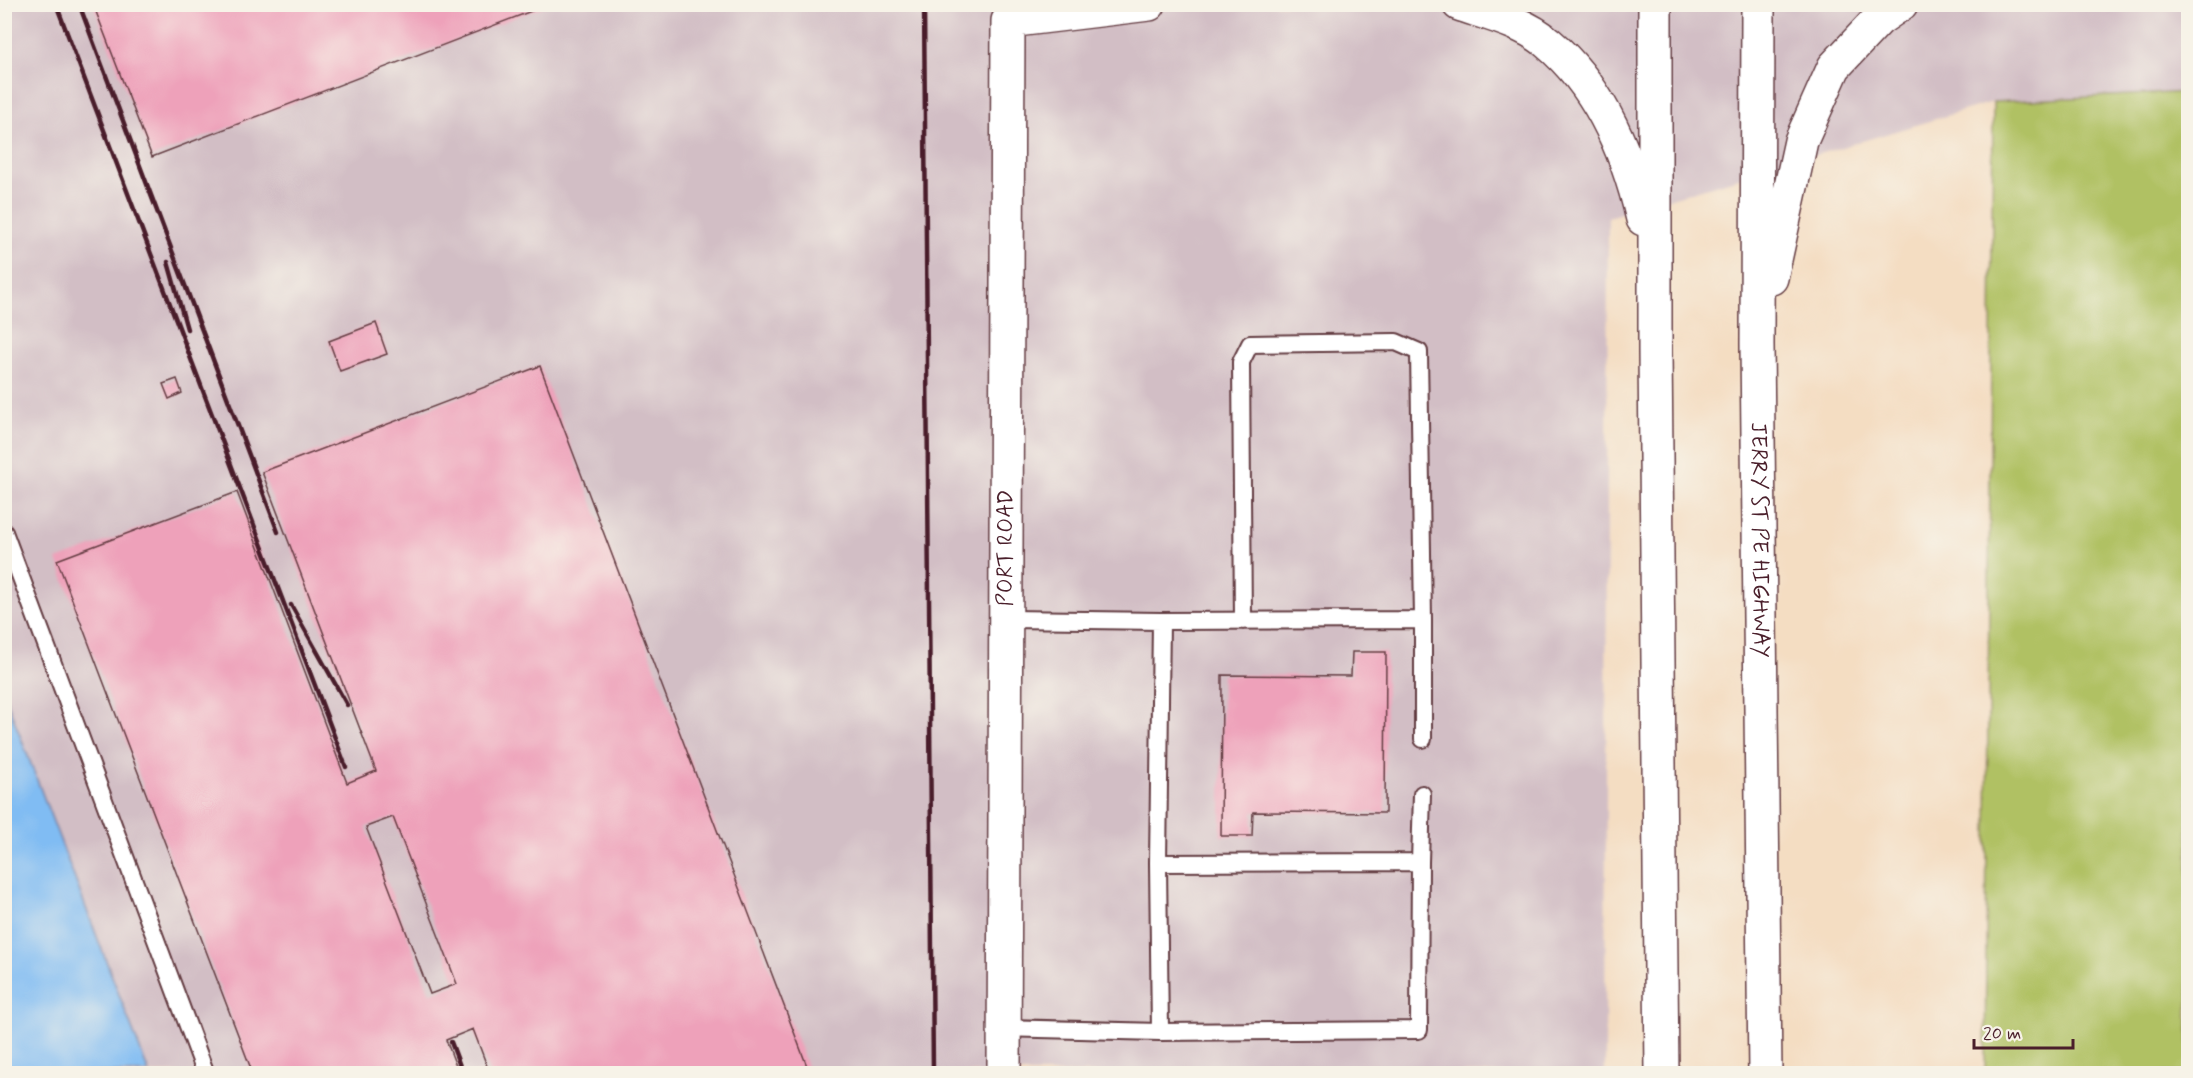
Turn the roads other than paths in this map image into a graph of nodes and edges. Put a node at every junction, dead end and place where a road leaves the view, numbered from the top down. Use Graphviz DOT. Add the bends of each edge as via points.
graph roads {
  1 [pos="1149,4"];
  2 [pos="1459,4"];
  3 [pos="1655,4"];
  4 [pos="1758,4"];
  5 [pos="1901,4"];
  6 [pos="1007,10"];
  7 [pos="1757,345"];
  8 [pos="1655,351"];
  9 [pos="4,532"];
  10 [pos="1006,619"];
  11 [pos="1423,620"];
  12 [pos="1161,621"];
  13 [pos="1243,621"];
  14 [pos="1423,739"];
  15 [pos="1422,794"];
  16 [pos="1420,862"];
  17 [pos="1158,863"];
  18 [pos="1004,1028"];
  19 [pos="1160,1032"];
  20 [pos="206,1074"];
  21 [pos="1004,1074"];
  22 [pos="1662,1074"];
  23 [pos="1765,1074"];
  1 -- 6 [label="main road"];
  2 -- 8 [label="main road" via="1505,19 1547,42 1605,112 1643,218"];
  3 -- 8 [label="main road"];
  4 -- 7 [label="main road, JERRY ST PE HIGHWAY"];
  5 -- 7 [label="main road" via="1879,19 1834,67 1801,141"];
  6 -- 10 [label="main road, PORT ROAD"];
  7 -- 23 [label="main road, JERRY ST PE HIGHWAY"];
  8 -- 22 [label="main road"];
  9 -- 20 [label="lane"];
  10 -- 12 [label="lane"];
  10 -- 18 [label="main road, PORT ROAD"];
  11 -- 13 [label="lane"];
  11 -- 13 [label="lane" via="1419,352 1396,342 1250,344 1240,362"];
  11 -- 14 [label="lane"];
  12 -- 13 [label="lane"];
  12 -- 17 [label="lane"];
  15 -- 16 [label="lane"];
  16 -- 17 [label="lane"];
  16 -- 19 [label="lane" via="1419,1030"];
  17 -- 19 [label="lane"];
  18 -- 19 [label="lane"];
  18 -- 21 [label="main road, PORT ROAD"];
}
